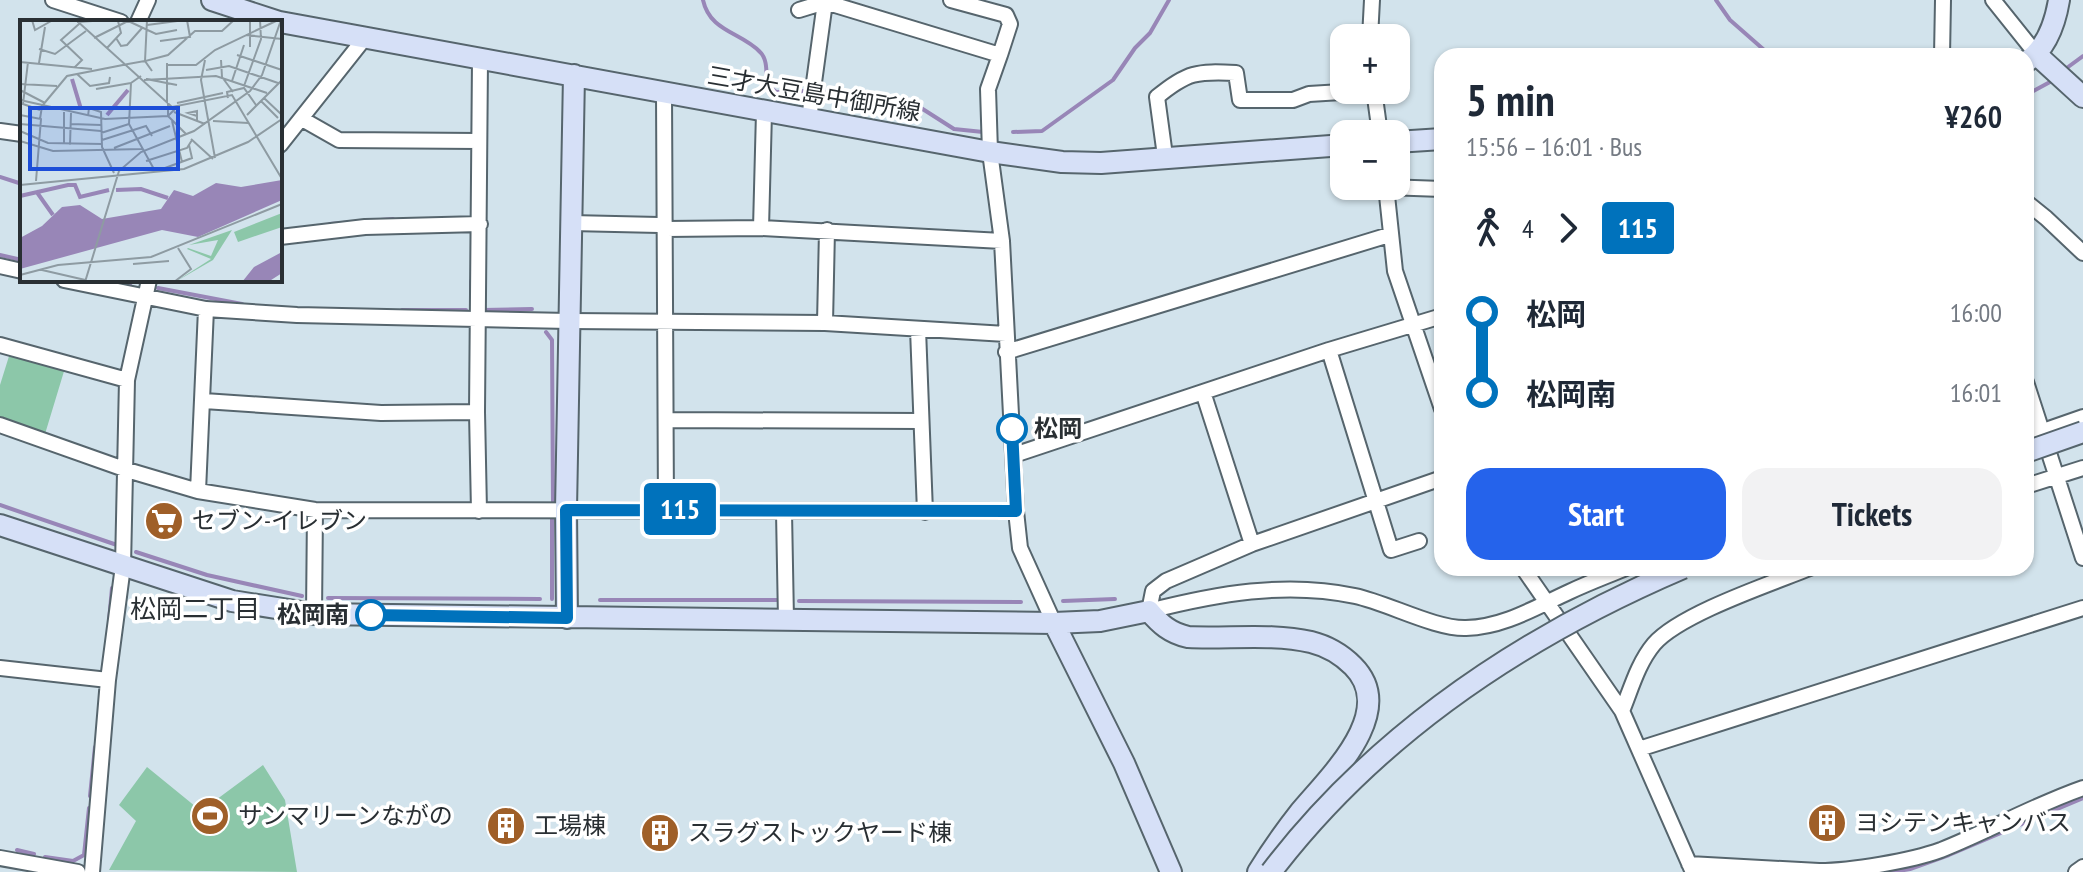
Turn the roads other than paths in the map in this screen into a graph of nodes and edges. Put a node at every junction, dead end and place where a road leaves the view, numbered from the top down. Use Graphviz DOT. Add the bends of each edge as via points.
graph roads {
  1 [pos="53,0"];
  2 [pos="148,0"];
  3 [pos="212,0"];
  4 [pos="951,0"];
  5 [pos="1372,0"];
  6 [pos="1943,0"];
  7 [pos="1993,0"];
  8 [pos="2059,0"];
  9 [pos="825,2"];
  10 [pos="799,10"];
  11 [pos="115,20"];
  12 [pos="139,20"];
  13 [pos="273,20"];
  14 [pos="282,23"];
  15 [pos="1371,24"];
  16 [pos="364,39"];
  17 [pos="1942,48"];
  18 [pos="2025,48"];
  19 [pos="1000,55"];
  20 [pos="2034,55"];
  21 [pos="480,60"];
  22 [pos="2034,60"];
  23 [pos="574,75"];
  24 [pos="664,93"];
  25 [pos="1330,93"];
  26 [pos="2083,97"];
  27 [pos="764,112"];
  28 [pos="302,119"];
  29 [pos="809,119"];
  30 [pos="0,131"];
  31 [pos="20,134"];
  32 [pos="1434,140"];
  33 [pos="479,141"];
  34 [pos="1410,141"];
  35 [pos="282,143"];
  36 [pos="1330,146"];
  37 [pos="990,152"];
  38 [pos="1165,156"];
  39 [pos="1410,187"];
  40 [pos="1434,189"];
  41 [pos="1387,200"];
  42 [pos="2034,209"];
  43 [pos="571,223"];
  44 [pos="480,224"];
  45 [pos="761,228"];
  46 [pos="666,229"];
  47 [pos="827,230"];
  48 [pos="1389,235"];
  49 [pos="282,237"];
  50 [pos="1002,241"];
  51 [pos="2083,253"];
  52 [pos="0,266"];
  53 [pos="20,271"];
  54 [pos="76,282"];
  55 [pos="149,282"];
  56 [pos="146,297"];
  57 [pos="206,309"];
  58 [pos="479,319"];
  59 [pos="1434,319"];
  60 [pos="569,321"];
  61 [pos="667,322"];
  62 [pos="825,323"];
  63 [pos="1413,326"];
  64 [pos="918,329"];
  65 [pos="1006,334"];
  66 [pos="0,345"];
  67 [pos="1329,350"];
  68 [pos="1006,352"];
  69 [pos="127,380"];
  70 [pos="1434,386"];
  71 [pos="1203,392"];
  72 [pos="204,401"];
  73 [pos="2034,406"];
  74 [pos="477,412"];
  75 [pos="2083,417"];
  76 [pos="667,420"];
  77 [pos="921,421"];
  78 [pos="0,425"];
  79 [pos="2043,432"];
  80 [pos="2083,432"];
  81 [pos="2034,435"];
  82 [pos="2034,449"];
  83 [pos="1014,455"];
  84 [pos="2083,468"];
  85 [pos="127,470"];
  86 [pos="2058,476"];
  87 [pos="1434,481"];
  88 [pos="2034,484"];
  89 [pos="198,491"];
  90 [pos="1375,501"];
  91 [pos="666,509"];
  92 [pos="315,510"];
  93 [pos="566,510"];
  94 [pos="479,511"];
  95 [pos="1016,511"];
  96 [pos="784,512"];
  97 [pos="925,512"];
  98 [pos="0,525"];
  99 [pos="1419,541"];
  100 [pos="1252,544"];
  101 [pos="2083,558"];
  102 [pos="123,566"];
  103 [pos="1528,576"];
  104 [pos="1608,576"];
  105 [pos="1665,576"];
  106 [pos="1791,576"];
  107 [pos="1547,603"];
  108 [pos="2083,608"];
  109 [pos="1149,611"];
  110 [pos="314,614"];
  111 [pos="567,618"];
  112 [pos="786,620"];
  113 [pos="1054,623"];
  114 [pos="0,668"];
  115 [pos="108,680"];
  116 [pos="1622,711"];
  117 [pos="1639,749"];
  118 [pos="2083,788"];
  119 [pos="0,858"];
  120 [pos="2083,867"];
  121 [pos="1691,868"];
  122 [pos="78,872"];
  123 [pos="92,872"];
  124 [pos="1171,872"];
  125 [pos="1258,872"];
  126 [pos="1271,872"];
  127 [pos="2076,872"];
  1 -- 11 [label="street"];
  2 -- 12 [label="street"];
  3 -- 13 [label="main road, 三才大豆島中御所線"];
  4 -- 19 [label="street" via="1006,15 1010,24"];
  5 -- 15 [label="street"];
  6 -- 17 [label="street"];
  7 -- 18 [label="street"];
  8 -- 20 [label="main road" via="2052,31"];
  9 -- 10 [label="street"];
  9 -- 19 [label="street"];
  9 -- 29 [label="street"];
  14 -- 16 [label="main road, 三才大豆島中御所線"];
  16 -- 21 [label="main road, 三才大豆島中御所線"];
  16 -- 28 [label="street"];
  19 -- 37 [label="street" via="988,89"];
  21 -- 23 [label="main road, 三才大豆島中御所線"];
  21 -- 33 [label="street"];
  22 -- 26 [label="main road"];
  23 -- 24 [label="main road, 三才大豆島中御所線"];
  23 -- 43 [label="main road"];
  24 -- 27 [label="main road, 三才大豆島中御所線"];
  24 -- 46 [label="street"];
  25 -- 38 [label="street" via="1293,100 1240,100 1236,73 1191,73 1157,97"];
  27 -- 29 [label="main road, 三才大豆島中御所線"];
  27 -- 45 [label="street"];
  28 -- 33 [label="street" via="339,140"];
  28 -- 35 [label="street"];
  29 -- 37 [label="main road, 三才大豆島中御所線"];
  30 -- 31 [label="street"];
  32 -- 34 [label="main road"];
  33 -- 44 [label="street"];
  36 -- 38 [label="main road, 三才大豆島中御所線"];
  37 -- 38 [label="main road, 三才大豆島中御所線" via="1101,163"];
  37 -- 50 [label="street"];
  39 -- 40 [label="street"];
  41 -- 48 [label="street"];
  42 -- 51 [label="street"];
  43 -- 46 [label="street"];
  43 -- 60 [label="main road"];
  44 -- 49 [label="street" via="365,227"];
  44 -- 58 [label="street"];
  45 -- 46 [label="street"];
  45 -- 47 [label="street"];
  46 -- 61 [label="street"];
  47 -- 50 [label="street"];
  47 -- 62 [label="street"];
  48 -- 63 [label="street"];
  48 -- 68 [label="street"];
  50 -- 65 [label="street"];
  52 -- 53 [label="street"];
  54 -- 56 [label="street"];
  55 -- 56 [label="street"];
  56 -- 57 [label="street"];
  56 -- 69 [label="street"];
  57 -- 58 [label="street"];
  57 -- 72 [label="street"];
  58 -- 60 [label="street"];
  58 -- 74 [label="street"];
  59 -- 63 [label="street"];
  60 -- 61 [label="street"];
  60 -- 93 [label="main road"];
  61 -- 62 [label="street"];
  61 -- 76 [label="street"];
  62 -- 64 [label="street"];
  63 -- 67 [label="street"];
  63 -- 70 [label="street"];
  64 -- 65 [label="street"];
  64 -- 77 [label="street"];
  65 -- 68 [label="street"];
  66 -- 69 [label="street"];
  67 -- 71 [label="street"];
  67 -- 90 [label="street"];
  68 -- 83 [label="street"];
  69 -- 85 [label="street"];
  71 -- 83 [label="street"];
  71 -- 100 [label="street"];
  72 -- 74 [label="street" via="381,413"];
  72 -- 89 [label="street"];
  73 -- 79 [label="street"];
  74 -- 94 [label="street"];
  75 -- 79 [label="street"];
  76 -- 77 [label="street"];
  76 -- 91 [label="street"];
  77 -- 97 [label="street"];
  78 -- 85 [label="street"];
  79 -- 81 [label="street"];
  79 -- 86 [label="street"];
  80 -- 82 [label="main road, bridge"];
  83 -- 95 [label="street"];
  84 -- 86 [label="street"];
  85 -- 89 [label="street"];
  85 -- 102 [label="street"];
  86 -- 88 [label="street"];
  86 -- 101 [label="street"];
  87 -- 90 [label="street"];
  89 -- 92 [label="street"];
  90 -- 99 [label="street" via="1391,550"];
  90 -- 100 [label="street"];
  91 -- 93 [label="street"];
  91 -- 96 [label="street"];
  92 -- 94 [label="street"];
  92 -- 110 [label="street"];
  93 -- 94 [label="street"];
  93 -- 111 [label="main road"];
  95 -- 97 [label="street"];
  95 -- 113 [label="street" via="1020,548"];
  96 -- 97 [label="street"];
  96 -- 112 [label="street"];
  98 -- 102 [label="main road"];
  100 -- 109 [label="street" via="1166,581 1153,591"];
  102 -- 110 [label="main road" via="232,601"];
  102 -- 115 [label="street"];
  103 -- 107 [label="street"];
  104 -- 107 [label="street"];
  105 -- 126 [label="main road, bridge" via="1523,648 1437,708 1353,778"];
  106 -- 116 [label="street" via="1681,622 1655,644 1639,668"];
  107 -- 109 [label="street" via="1489,626 1463,628 1326,591 1235,591"];
  107 -- 116 [label="street"];
  108 -- 117 [label="street"];
  109 -- 113 [label="main road"];
  109 -- 125 [label="main road" via="1175,634 1302,641 1328,648 1346,660 1366,686 1363,726 1352,750"];
  110 -- 111 [label="main road"];
  111 -- 112 [label="main road"];
  112 -- 113 [label="main road"];
  113 -- 124 [label="main road"];
  114 -- 115 [label="street"];
  115 -- 123 [label="street"];
  116 -- 117 [label="street"];
  117 -- 121 [label="street"];
  118 -- 121 [label="street" via="1939,851 1840,871"];
  119 -- 122 [label="street"];
  120 -- 127 [label="street"];
}
